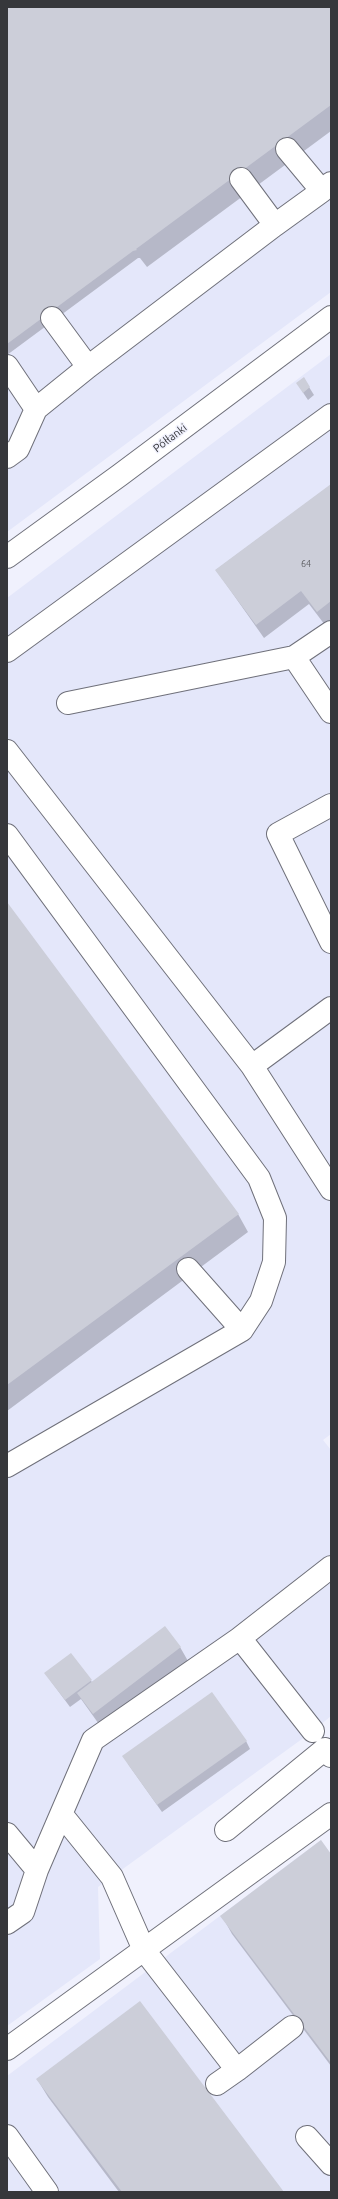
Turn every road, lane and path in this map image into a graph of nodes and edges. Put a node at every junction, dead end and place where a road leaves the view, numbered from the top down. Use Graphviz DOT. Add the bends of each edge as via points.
graph roads {
  1 [pos="287,149"];
  2 [pos="241,179"];
  3 [pos="326,187"];
  4 [pos="275,225"];
  5 [pos="331,317"];
  6 [pos="52,318"];
  7 [pos="7,366"];
  8 [pos="88,367"];
  9 [pos="36,409"];
  10 [pos="331,415"];
  11 [pos="7,457"];
  12 [pos="7,557"];
  13 [pos="331,632"];
  14 [pos="7,651"];
  15 [pos="294,657"];
  16 [pos="68,703"];
  17 [pos="331,712"];
  18 [pos="7,751"];
  19 [pos="331,805"];
  20 [pos="7,836"];
  21 [pos="331,942"];
  22 [pos="331,1008"];
  23 [pos="252,1066"];
  24 [pos="331,1189"];
  25 [pos="188,1268"];
  26 [pos="242,1330"];
  27 [pos="7,1466"];
  28 [pos="331,1567"];
  29 [pos="240,1638"];
  30 [pos="325,1745"];
  31 [pos="331,1814"];
  32 [pos="62,1815"];
  33 [pos="226,1830"];
  34 [pos="7,1834"];
  35 [pos="37,1870"];
  36 [pos="7,1923"];
  37 [pos="144,1950"];
  38 [pos="292,2027"];
  39 [pos="7,2049"];
  40 [pos="237,2070"];
  41 [pos="217,2084"];
  42 [pos="7,2136"];
  43 [pos="307,2138"];
  44 [pos="331,2164"];
  45 [pos="47,2192"];
  1 -- 3 [label="street"];
  2 -- 4 [label="street"];
  3 -- 4 [label="street"];
  4 -- 8 [label="street"];
  5 -- 12 [label="street, Półłanki"];
  6 -- 8 [label="street"];
  7 -- 9 [label="street"];
  8 -- 9 [label="street"];
  9 -- 11 [label="street" via="18,449"];
  10 -- 14 [label="street"];
  13 -- 15 [label="street"];
  15 -- 16 [label="street"];
  15 -- 17 [label="street"];
  18 -- 23 [label="street"];
  19 -- 21 [label="street" via="278,834"];
  20 -- 26 [label="street" via="259,1178 275,1218 274,1262 261,1301"];
  22 -- 23 [label="street"];
  23 -- 24 [label="street"];
  25 -- 26 [label="street"];
  26 -- 27 [label="street"];
  28 -- 29 [label="street"];
  29 -- 30 [label="street"];
  29 -- 32 [label="street" via="93,1740"];
  30 -- 33 [label="street"];
  31 -- 37 [label="street"];
  32 -- 35 [label="street"];
  32 -- 37 [label="street" via="112,1877"];
  34 -- 35 [label="street"];
  35 -- 36 [label="street" via="23,1912"];
  37 -- 39 [label="street"];
  37 -- 40 [label="street"];
  38 -- 40 [label="street"];
  40 -- 41 [label="street"];
  42 -- 45 [label="street"];
  43 -- 44 [label="street"];
}
